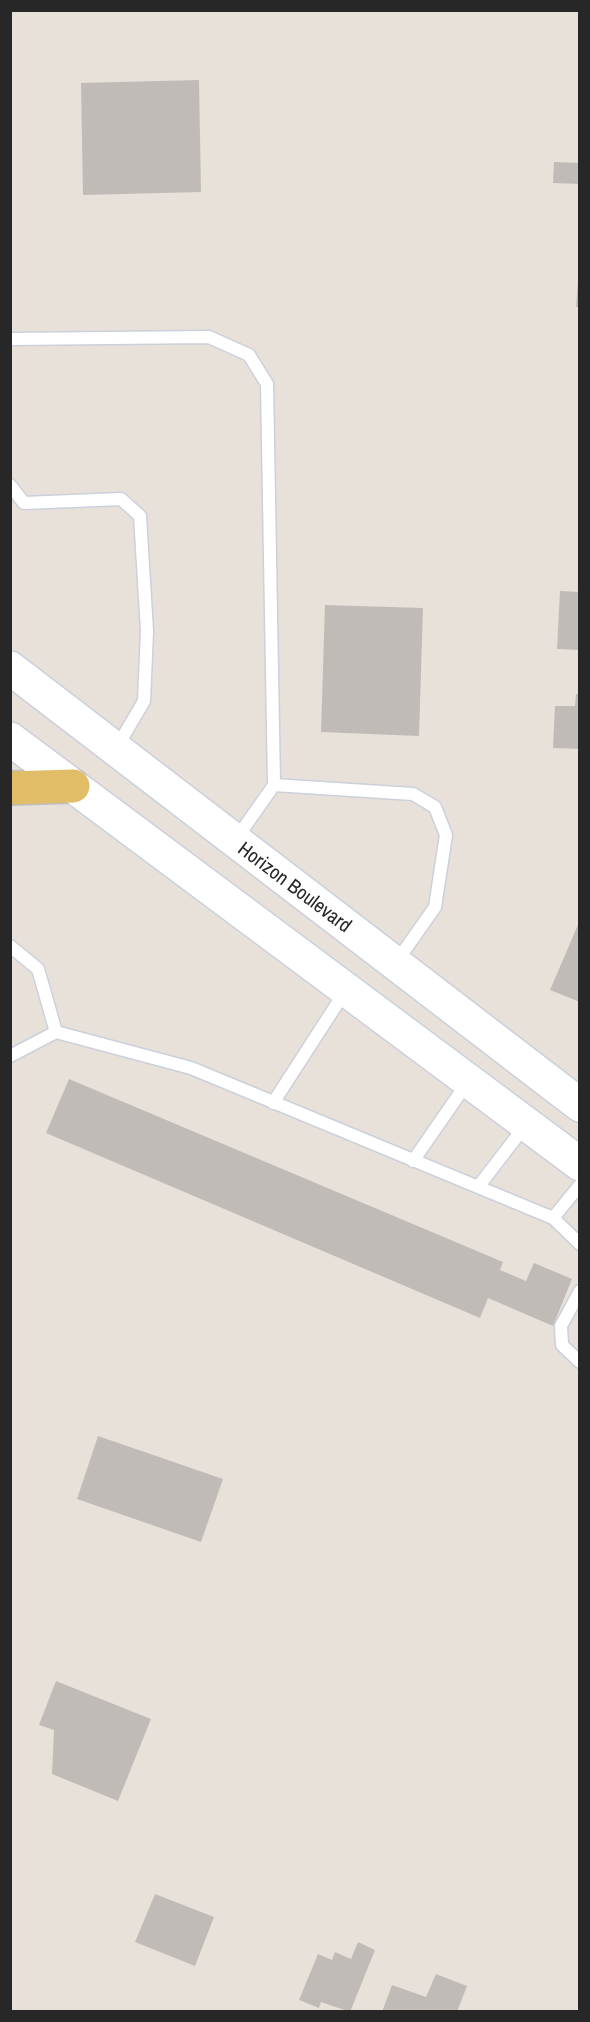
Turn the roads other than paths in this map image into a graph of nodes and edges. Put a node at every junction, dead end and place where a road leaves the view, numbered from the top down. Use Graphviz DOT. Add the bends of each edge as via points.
graph roads {
  1 [pos="10,339"];
  2 [pos="10,485"];
  3 [pos="10,668"];
  4 [pos="10,739"];
  5 [pos="115,751"];
  6 [pos="274,785"];
  7 [pos="73,786"];
  8 [pos="10,788"];
  9 [pos="234,842"];
  10 [pos="10,946"];
  11 [pos="394,965"];
  12 [pos="346,988"];
  13 [pos="56,1032"];
  14 [pos="10,1056"];
  15 [pos="469,1080"];
  16 [pos="273,1103"];
  17 [pos="579,1105"];
  18 [pos="527,1122"];
  19 [pos="413,1161"];
  20 [pos="579,1164"];
  21 [pos="579,1185"];
  22 [pos="478,1187"];
  23 [pos="553,1218"];
  24 [pos="579,1244"];
  25 [pos="579,1291"];
  26 [pos="579,1362"];
  1 -- 6 [label="lane" via="209,337 249,355 267,384"];
  2 -- 5 [label="lane" via="24,503 121,499 140,516 147,631 144,701"];
  3 -- 5 [label="main road, Horizon Boulevard"];
  4 -- 7 [label="main road"];
  5 -- 9 [label="main road, Horizon Boulevard"];
  6 -- 9 [label="lane"];
  6 -- 11 [label="lane" via="413,794 435,807 446,835 435,907"];
  7 -- 8 [label="main road"];
  7 -- 12 [label="main road"];
  9 -- 11 [label="main road, Horizon Boulevard"];
  10 -- 13 [label="lane" via="38,969"];
  11 -- 17 [label="main road, Horizon Boulevard"];
  12 -- 15 [label="main road"];
  12 -- 16 [label="lane"];
  13 -- 14 [label="lane"];
  13 -- 16 [label="lane" via="191,1068"];
  15 -- 18 [label="main road"];
  15 -- 19 [label="lane"];
  16 -- 19 [label="lane"];
  18 -- 20 [label="main road"];
  18 -- 22 [label="lane"];
  19 -- 22 [label="lane"];
  21 -- 23 [label="lane"];
  22 -- 23 [label="lane"];
  23 -- 24 [label="lane"];
  25 -- 26 [label="lane" via="561,1326 562,1345"];
}
